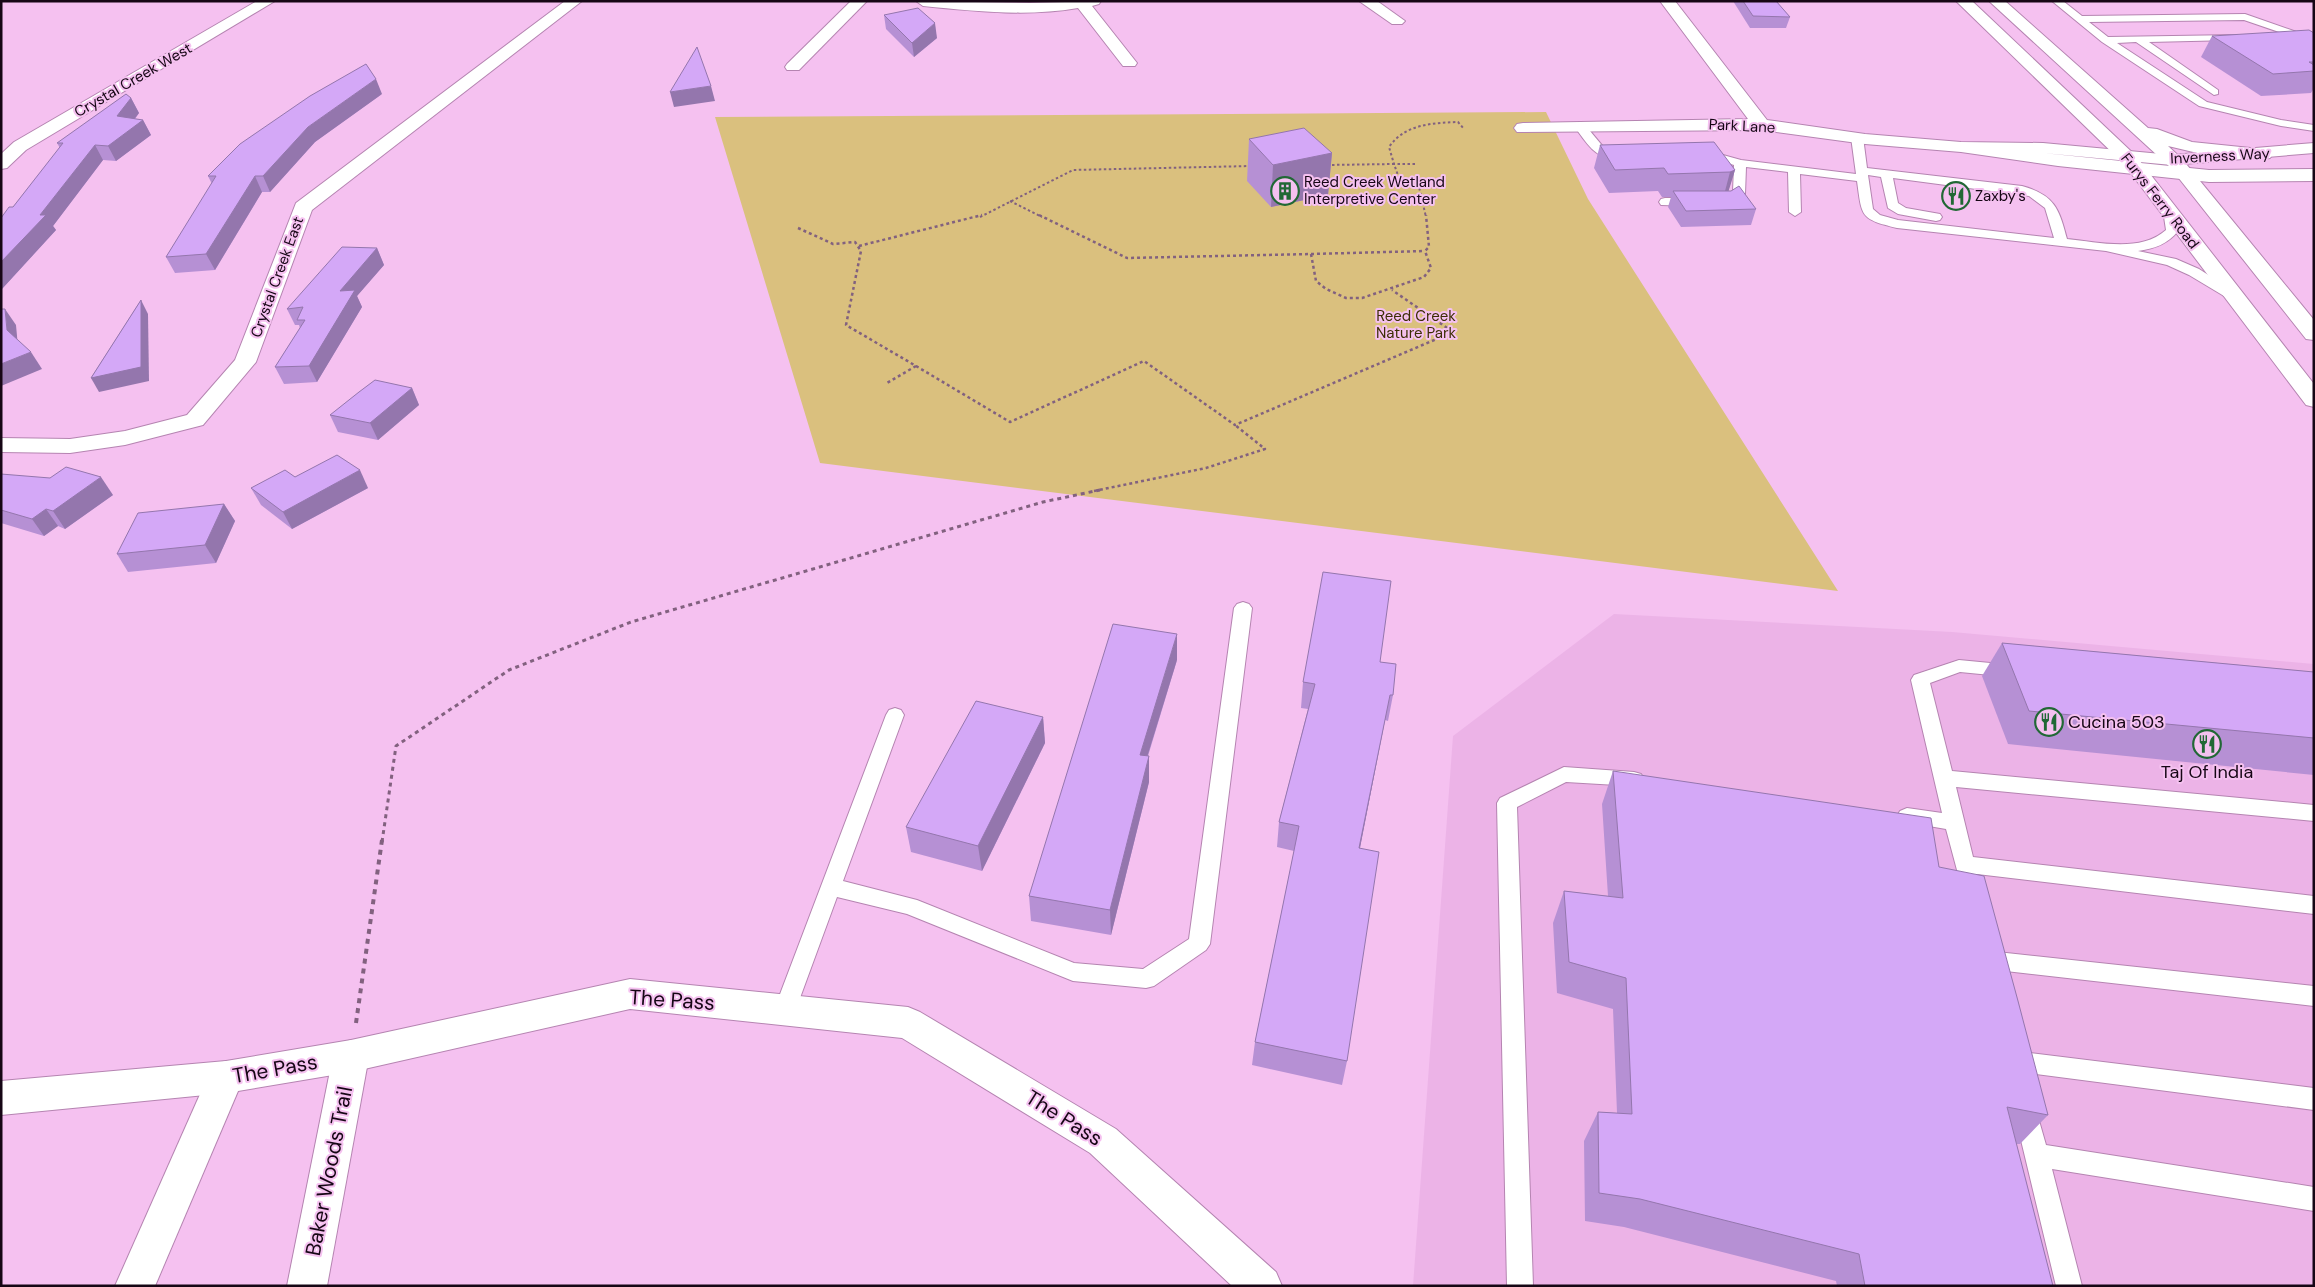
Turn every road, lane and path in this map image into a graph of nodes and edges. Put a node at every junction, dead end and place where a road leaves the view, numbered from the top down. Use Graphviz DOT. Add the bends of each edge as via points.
graph roads {
  1 [pos="268,1"];
  2 [pos="575,1"];
  3 [pos="860,1"];
  4 [pos="923,1"];
  5 [pos="1366,1"];
  6 [pos="1667,1"];
  7 [pos="1963,1"];
  8 [pos="1996,1"];
  9 [pos="2056,1"];
  10 [pos="1088,2"];
  11 [pos="2078,19"];
  12 [pos="1397,21"];
  13 [pos="2266,36"];
  14 [pos="2296,36"];
  15 [pos="2247,37"];
  16 [pos="2138,39"];
  17 [pos="2106,40"];
  18 [pos="2314,41"];
  19 [pos="1129,63"];
  20 [pos="793,67"];
  21 [pos="2214,92"];
  22 [pos="2281,123"];
  23 [pos="1761,125"];
  24 [pos="2134,125"];
  25 [pos="1581,127"];
  26 [pos="1523,128"];
  27 [pos="2314,128"];
  28 [pos="1464,129"];
  29 [pos="1857,137"];
  30 [pos="2314,140"];
  31 [pos="2314,148"];
  32 [pos="1692,152"];
  33 [pos="2264,154"];
  34 [pos="1634,155"];
  35 [pos="2131,162"];
  36 [pos="1740,163"];
  37 [pos="1,164"];
  38 [pos="1394,164"];
  39 [pos="1415,164"];
  40 [pos="1325,165"];
  41 [pos="1256,166"];
  42 [pos="2178,166"];
  43 [pos="1794,169"];
  44 [pos="1886,174"];
  45 [pos="1862,175"];
  46 [pos="2314,175"];
  47 [pos="1010,201"];
  48 [pos="1665,202"];
  49 [pos="2169,210"];
  50 [pos="1795,212"];
  51 [pos="798,228"];
  52 [pos="2061,236"];
  53 [pos="859,246"];
  54 [pos="2106,246"];
  55 [pos="1425,251"];
  56 [pos="1311,254"];
  57 [pos="1392,290"];
  58 [pos="2235,297"];
  59 [pos="2314,334"];
  60 [pos="916,366"];
  61 [pos="887,383"];
  62 [pos="2314,400"];
  63 [pos="1235,425"];
  64 [pos="1,445"];
  65 [pos="1243,608"];
  66 [pos="2028,673"];
  67 [pos="896,715"];
  68 [pos="1944,778"];
  69 [pos="1652,781"];
  70 [pos="1886,813"];
  71 [pos="2314,813"];
  72 [pos="1954,822"];
  73 [pos="1965,864"];
  74 [pos="831,887"];
  75 [pos="2314,905"];
  76 [pos="1976,912"];
  77 [pos="1988,960"];
  78 [pos="2314,996"];
  79 [pos="785,1010"];
  80 [pos="351,1056"];
  81 [pos="226,1077"];
  82 [pos="1,1098"];
  83 [pos="2314,1098"];
  84 [pos="2036,1155"];
  85 [pos="2314,1199"];
  86 [pos="135,1286"];
  87 [pos="307,1286"];
  88 [pos="1262,1286"];
  89 [pos="1520,1286"];
  90 [pos="2068,1286"];
  1 -- 37 [label="street, Crystal Creek West" via="20,146"];
  2 -- 64 [label="street, Crystal Creek East" via="303,207 245,362 195,420 125,438 70,446"];
  3 -- 20 [label="street"];
  4 -- 10 [label="street" via="1023,7"];
  5 -- 12 [label="street"];
  6 -- 23 [label="street"];
  7 -- 35 [label="street, Furys Ferry Road"];
  8 -- 24 [label="street, Furys Ferry Road"];
  9 -- 11 [label="lane"];
  10 -- 19 [label="street"];
  11 -- 14 [label="lane" via="2245,13"];
  11 -- 17 [label="lane"];
  13 -- 14 [label="lane"];
  14 -- 18 [label="lane"];
  15 -- 16 [label="lane"];
  16 -- 17 [label="lane"];
  16 -- 21 [label="lane"];
  17 -- 22 [label="lane" via="2203,104"];
  22 -- 27 [label="lane"];
  22 -- 30 [label="lane"];
  23 -- 25 [label="street, Park Lane"];
  23 -- 29 [label="street, Park Lane"];
  24 -- 33 [label="street" via="2188,146"];
  24 -- 42 [label="street, Furys Ferry Road"];
  25 -- 26 [label="street, Park Lane"];
  25 -- 34 [label="lane" via="1603,154"];
  28 -- 38 [label="path" via="1458,122 1433,123 1399,134 1389,146"];
  29 -- 35 [label="street, Park Lane" via="1961,147 2043,148"];
  29 -- 45 [label="lane"];
  31 -- 33 [label="street, Inverness Way"];
  32 -- 36 [label="lane"];
  33 -- 42 [label="street, Inverness Way"];
  35 -- 42 [label="street, Inverness Way"];
  35 -- 49 [label="street, Furys Ferry Road"];
  36 -- 43 [label="lane"];
  36 -- 48 [label="lane" via="1739,194 1734,198"];
  38 -- 39 [label="path"];
  38 -- 40 [label="path"];
  38 -- 55 [label="path" via="1399,178 1418,187 1427,220 1429,247"];
  41 -- 47 [label="path" via="1073,170"];
  42 -- 46 [label="street, Inverness Way" via="2209,176"];
  42 -- 59 [label="street, Furys Ferry Road"];
  43 -- 45 [label="lane"];
  43 -- 50 [label="lane"];
  44 -- 45 [label="lane"];
  44 -- 52 [label="lane" via="2039,194 2048,201"];
  44 -- 52 [label="lane" via="1892,205 1902,211"];
  45 -- 52 [label="lane" via="1867,210 1876,218 1897,224"];
  47 -- 53 [label="path" via="977,218"];
  47 -- 56 [label="path" via="1126,258"];
  49 -- 54 [label="lane" via="2172,231 2164,240 2144,247"];
  49 -- 58 [label="street, Furys Ferry Road"];
  51 -- 53 [label="path" via="833,244 855,242"];
  52 -- 54 [label="lane"];
  53 -- 60 [label="path" via="862,251 846,325"];
  54 -- 58 [label="lane" via="2171,262"];
  55 -- 56 [label="path"];
  55 -- 57 [label="path" via="1430,268 1424,278"];
  56 -- 57 [label="path" via="1316,281 1336,294 1362,298"];
  57 -- 63 [label="path" via="1454,332"];
  58 -- 62 [label="street, Furys Ferry Road"];
  60 -- 61 [label="path"];
  60 -- 63 [label="path" via="1010,422 1144,361"];
  63 -- 80 [label="path" via="1266,449 1206,468 1034,504 631,622 509,670 396,746"];
  65 -- 74 [label="lane" via="1199,944 1146,979 1073,972 910,906"];
  66 -- 68 [label="lane" via="1959,666 1920,680"];
  67 -- 74 [label="lane"];
  68 -- 71 [label="lane"];
  68 -- 72 [label="lane"];
  69 -- 89 [label="lane" via="1564,774 1507,803"];
  70 -- 72 [label="lane"];
  72 -- 73 [label="lane"];
  73 -- 75 [label="lane"];
  73 -- 76 [label="lane"];
  74 -- 79 [label="lane"];
  77 -- 78 [label="lane"];
  79 -- 80 [label="street, The Pass" via="630,994"];
  79 -- 88 [label="street, The Pass" via="908,1023 1103,1140"];
  80 -- 81 [label="street, The Pass"];
  80 -- 87 [label="street, Baker Woods Trail"];
  81 -- 82 [label="street, The Pass"];
  81 -- 86 [label="street"];
  83 -- 84 [label="lane" via="2015,1068"];
  84 -- 85 [label="lane"];
  84 -- 90 [label="lane"];
}
